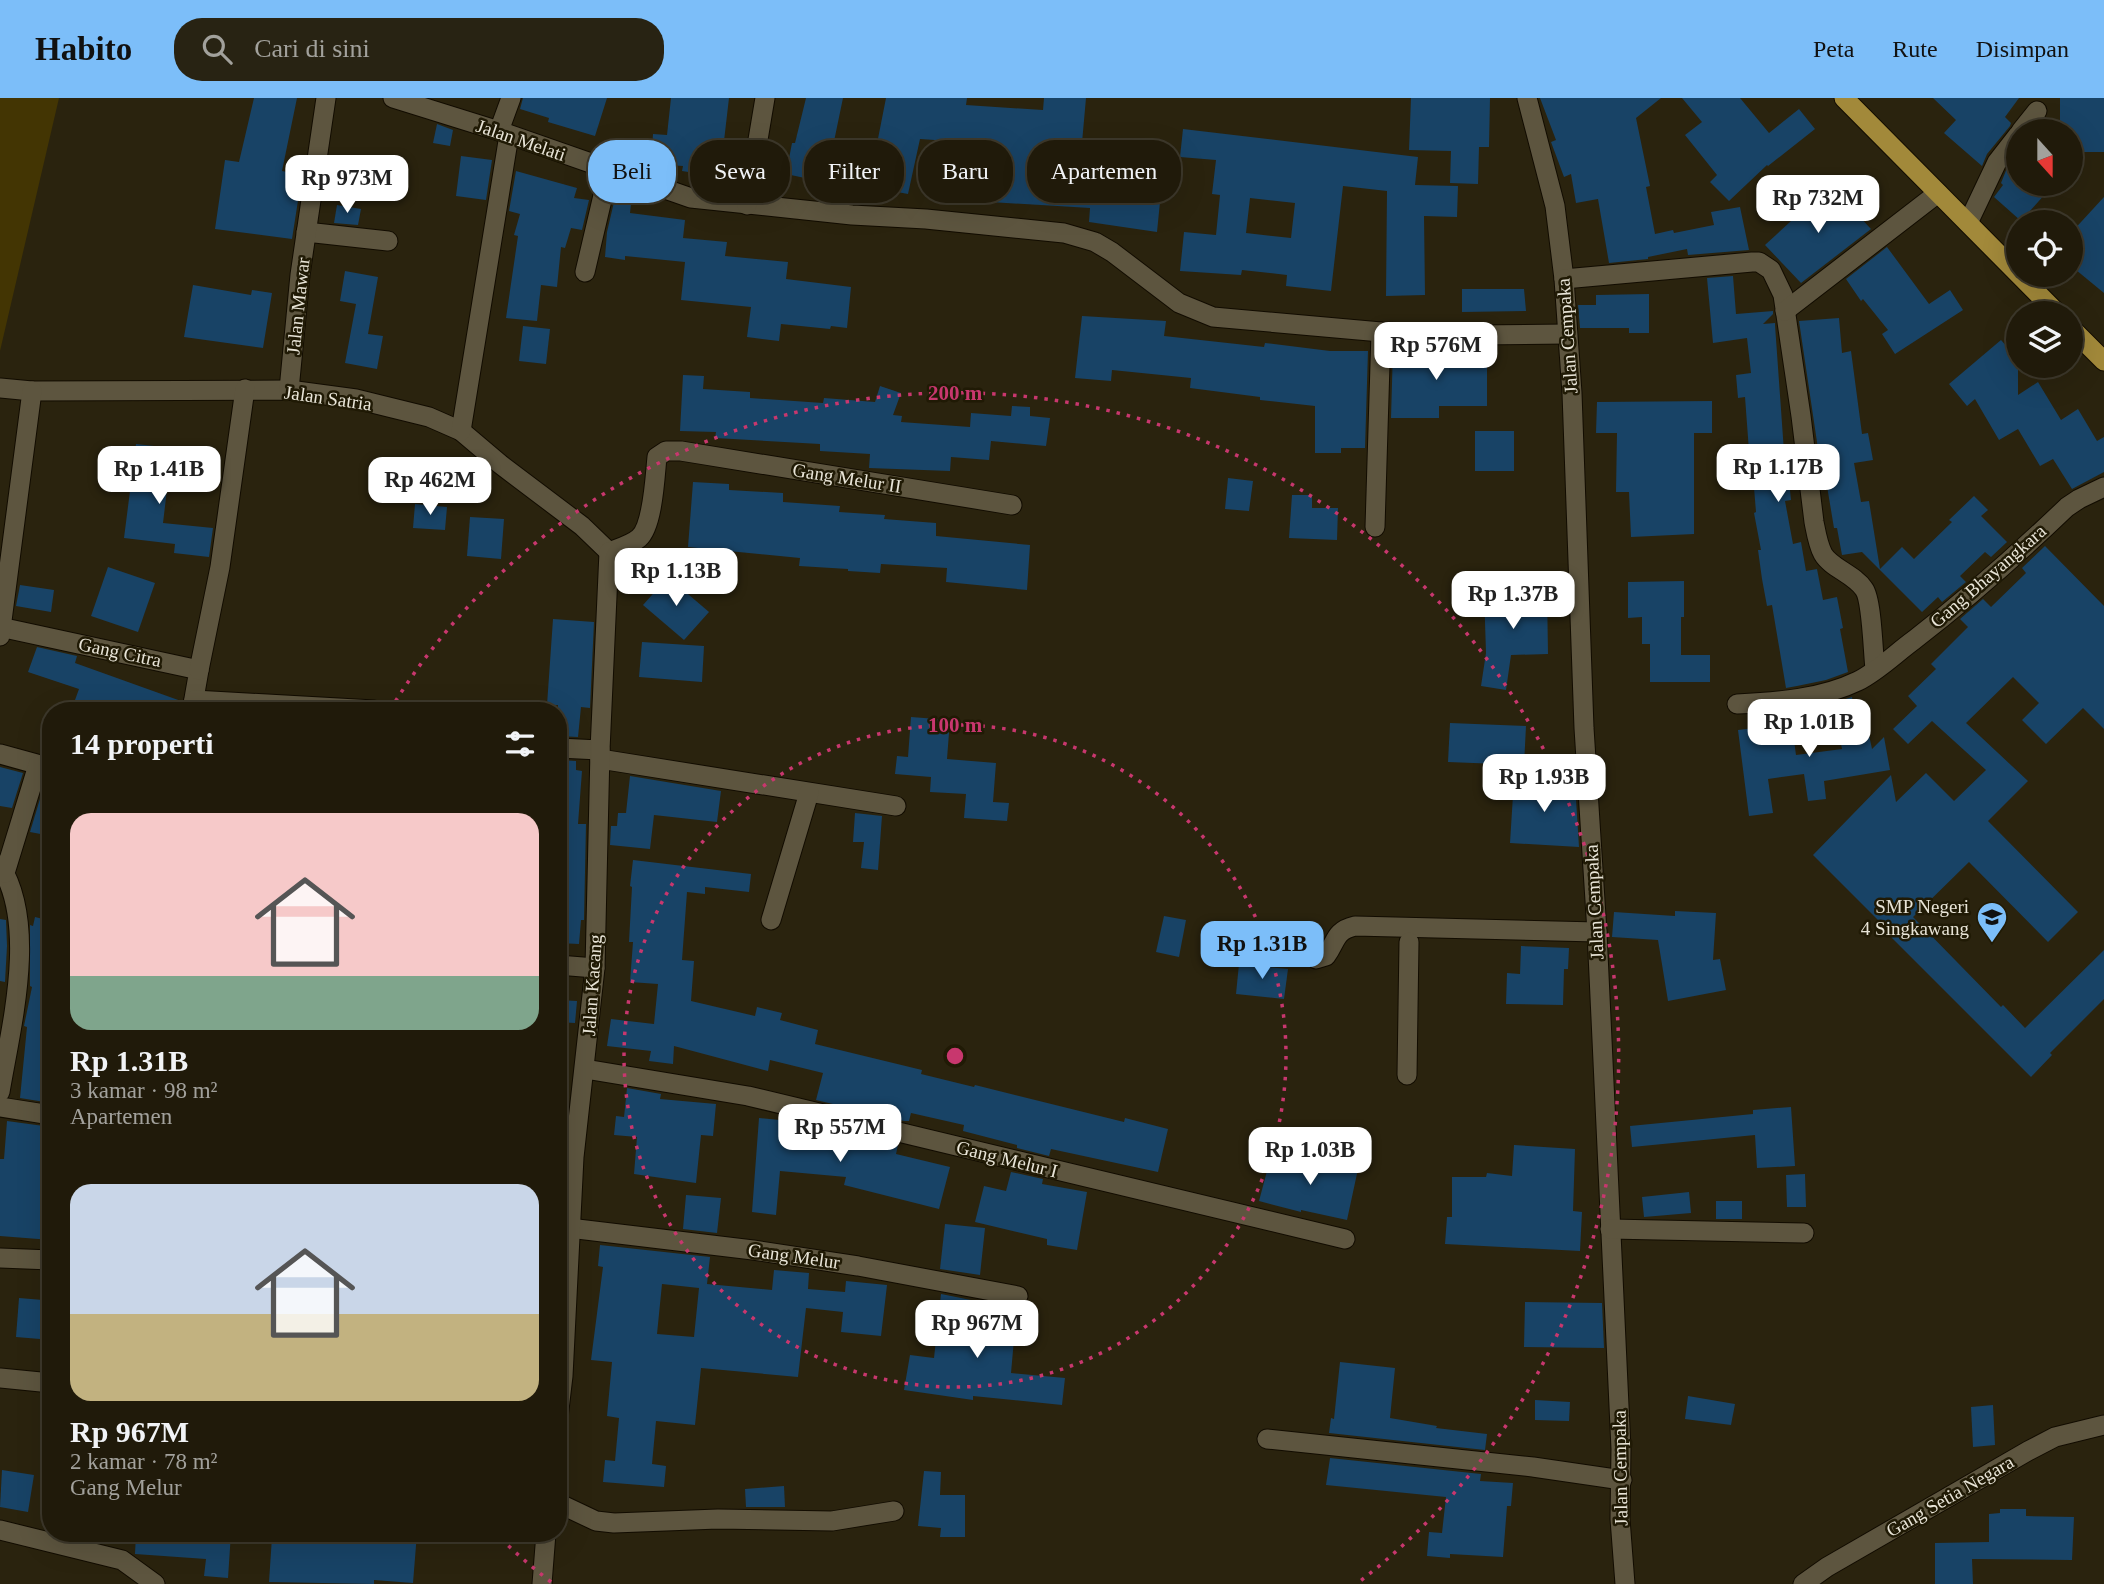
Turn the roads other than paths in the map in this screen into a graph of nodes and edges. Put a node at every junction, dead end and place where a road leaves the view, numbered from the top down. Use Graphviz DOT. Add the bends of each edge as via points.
graph roads {
  1 [pos="326,98"];
  2 [pos="393,98"];
  3 [pos="511,98"];
  4 [pos="765,98"];
  5 [pos="1527,98"];
  6 [pos="1844,98"];
  7 [pos="2037,111"];
  8 [pos="2030,119"];
  9 [pos="504,133"];
  10 [pos="2006,150"];
  11 [pos="588,163"];
  12 [pos="676,193"];
  13 [pos="1932,199"];
  14 [pos="602,203"];
  15 [pos="747,205"];
  16 [pos="1968,223"];
  17 [pos="306,232"];
  18 [pos="388,241"];
  19 [pos="586,272"];
  20 [pos="1564,279"];
  21 [pos="2044,301"];
  22 [pos="1785,312"];
  23 [pos="1381,332"];
  24 [pos="1567,334"];
  25 [pos="2083,340"];
  26 [pos="2104,361"];
  27 [pos="0,388"];
  28 [pos="245,389"];
  29 [pos="289,390"];
  30 [pos="32,391"];
  31 [pos="461,431"];
  32 [pos="2104,487"];
  33 [pos="1012,505"];
  34 [pos="1375,527"];
  35 [pos="609,552"];
  36 [pos="0,630"];
  37 [pos="1875,669"];
  38 [pos="199,670"];
  39 [pos="194,702"];
  40 [pos="1737,704"];
  41 [pos="567,750"];
  42 [pos="0,754"];
  43 [pos="600,755"];
  44 [pos="42,765"];
  45 [pos="42,771"];
  46 [pos="810,793"];
  47 [pos="896,806"];
  48 [pos="3,869"];
  49 [pos="771,920"];
  50 [pos="1597,932"];
  51 [pos="1409,942"];
  52 [pos="1316,959"];
  53 [pos="567,966"];
  54 [pos="595,968"];
  55 [pos="585,1069"];
  56 [pos="1406,1075"];
  57 [pos="0,1093"];
  58 [pos="0,1107"];
  59 [pos="42,1114"];
  60 [pos="569,1228"];
  61 [pos="1623,1228"];
  62 [pos="1804,1233"];
  63 [pos="1345,1239"];
  64 [pos="0,1258"];
  65 [pos="42,1260"];
  66 [pos="567,1261"];
  67 [pos="1018,1296"];
  68 [pos="0,1378"];
  69 [pos="42,1382"];
  70 [pos="2104,1425"];
  71 [pos="1267,1439"];
  72 [pos="1622,1480"];
  73 [pos="567,1507"];
  74 [pos="894,1511"];
  75 [pos="0,1530"];
  76 [pos="42,1540"];
  77 [pos="49,1542"];
  78 [pos="545,1542"];
  79 [pos="155,1584"];
  80 [pos="542,1584"];
  81 [pos="1625,1584"];
  82 [pos="1803,1584"];
  1 -- 17 [label="street, Jalan Mawar"];
  2 -- 9 [label="street, Jalan Melati"];
  3 -- 9 [label="street"];
  4 -- 15 [label="street"];
  5 -- 20 [label="street, Jalan Cempaka" via="1555,206"];
  6 -- 13 [label="main road"];
  7 -- 8 [label="street"];
  9 -- 11 [label="street, Jalan Melati"];
  9 -- 31 [label="street"];
  10 -- 16 [label="street"];
  12 -- 15 [label="street, Jalan Melati"];
  13 -- 16 [label="main road"];
  13 -- 22 [label="street"];
  14 -- 19 [label="street"];
  15 -- 23 [label="street, Jalan Melati" via="1064,233 1112,252 1196,312"];
  16 -- 21 [label="main road"];
  17 -- 18 [label="street"];
  17 -- 29 [label="street, Jalan Mawar"];
  20 -- 22 [label="street" via="1759,262 1776,277"];
  20 -- 24 [label="street, Jalan Cempaka"];
  22 -- 37 [label="street" via="1818,540 1831,563 1866,591"];
  23 -- 24 [label="street, Jalan Melati"];
  23 -- 34 [label="street"];
  24 -- 50 [label="street, Jalan Cempaka"];
  25 -- 26 [label="main road"];
  27 -- 30 [label="street, Jalan Satria"];
  28 -- 29 [label="street, Jalan Satria"];
  28 -- 30 [label="street, Jalan Satria"];
  28 -- 38 [label="street" via="220,567"];
  29 -- 31 [label="street, Jalan Satria" via="356,399 429,417"];
  30 -- 36 [label="street"];
  31 -- 35 [label="street, Jalan Satria"];
  32 -- 37 [label="street, Gang Bhayangkara" via="2067,507 1963,602"];
  33 -- 35 [label="street, Gang Melur II" via="666,451 657,457 642,536"];
  35 -- 43 [label="street, Jalan Kacang"];
  36 -- 38 [label="street, Gang Citra"];
  37 -- 40 [label="street, Gang Bhayangkara" via="1836,689"];
  38 -- 39 [label="street"];
  41 -- 43 [label="street"];
  42 -- 44 [label="street"];
  43 -- 46 [label="street"];
  43 -- 54 [label="street, Jalan Kacang"];
  45 -- 48 [label="street"];
  46 -- 47 [label="street"];
  46 -- 49 [label="street"];
  48 -- 57 [label="street" via="21,934"];
  50 -- 52 [label="street" via="1355,926 1343,928 1326,956"];
  50 -- 61 [label="street, Jalan Cempaka"];
  51 -- 56 [label="street"];
  53 -- 54 [label="street"];
  54 -- 55 [label="street, Jalan Kacang"];
  55 -- 60 [label="street, Jalan Kacang"];
  55 -- 63 [label="street, Gang Melur I" via="748,1096"];
  58 -- 59 [label="street"];
  60 -- 66 [label="street, Jalan Kacang"];
  60 -- 67 [label="street, Gang Melur" via="766,1252"];
  61 -- 62 [label="street"];
  61 -- 72 [label="street, Jalan Cempaka"];
  64 -- 65 [label="street"];
  68 -- 69 [label="street"];
  70 -- 82 [label="street, Gang Setia Negara" via="2055,1437 2028,1451"];
  71 -- 72 [label="street"];
  72 -- 81 [label="street, Jalan Cempaka"];
  73 -- 74 [label="street" via="596,1521 614,1523 832,1521"];
  75 -- 76 [label="street"];
  77 -- 79 [label="street" via="122,1560"];
  78 -- 80 [label="street"];
}
